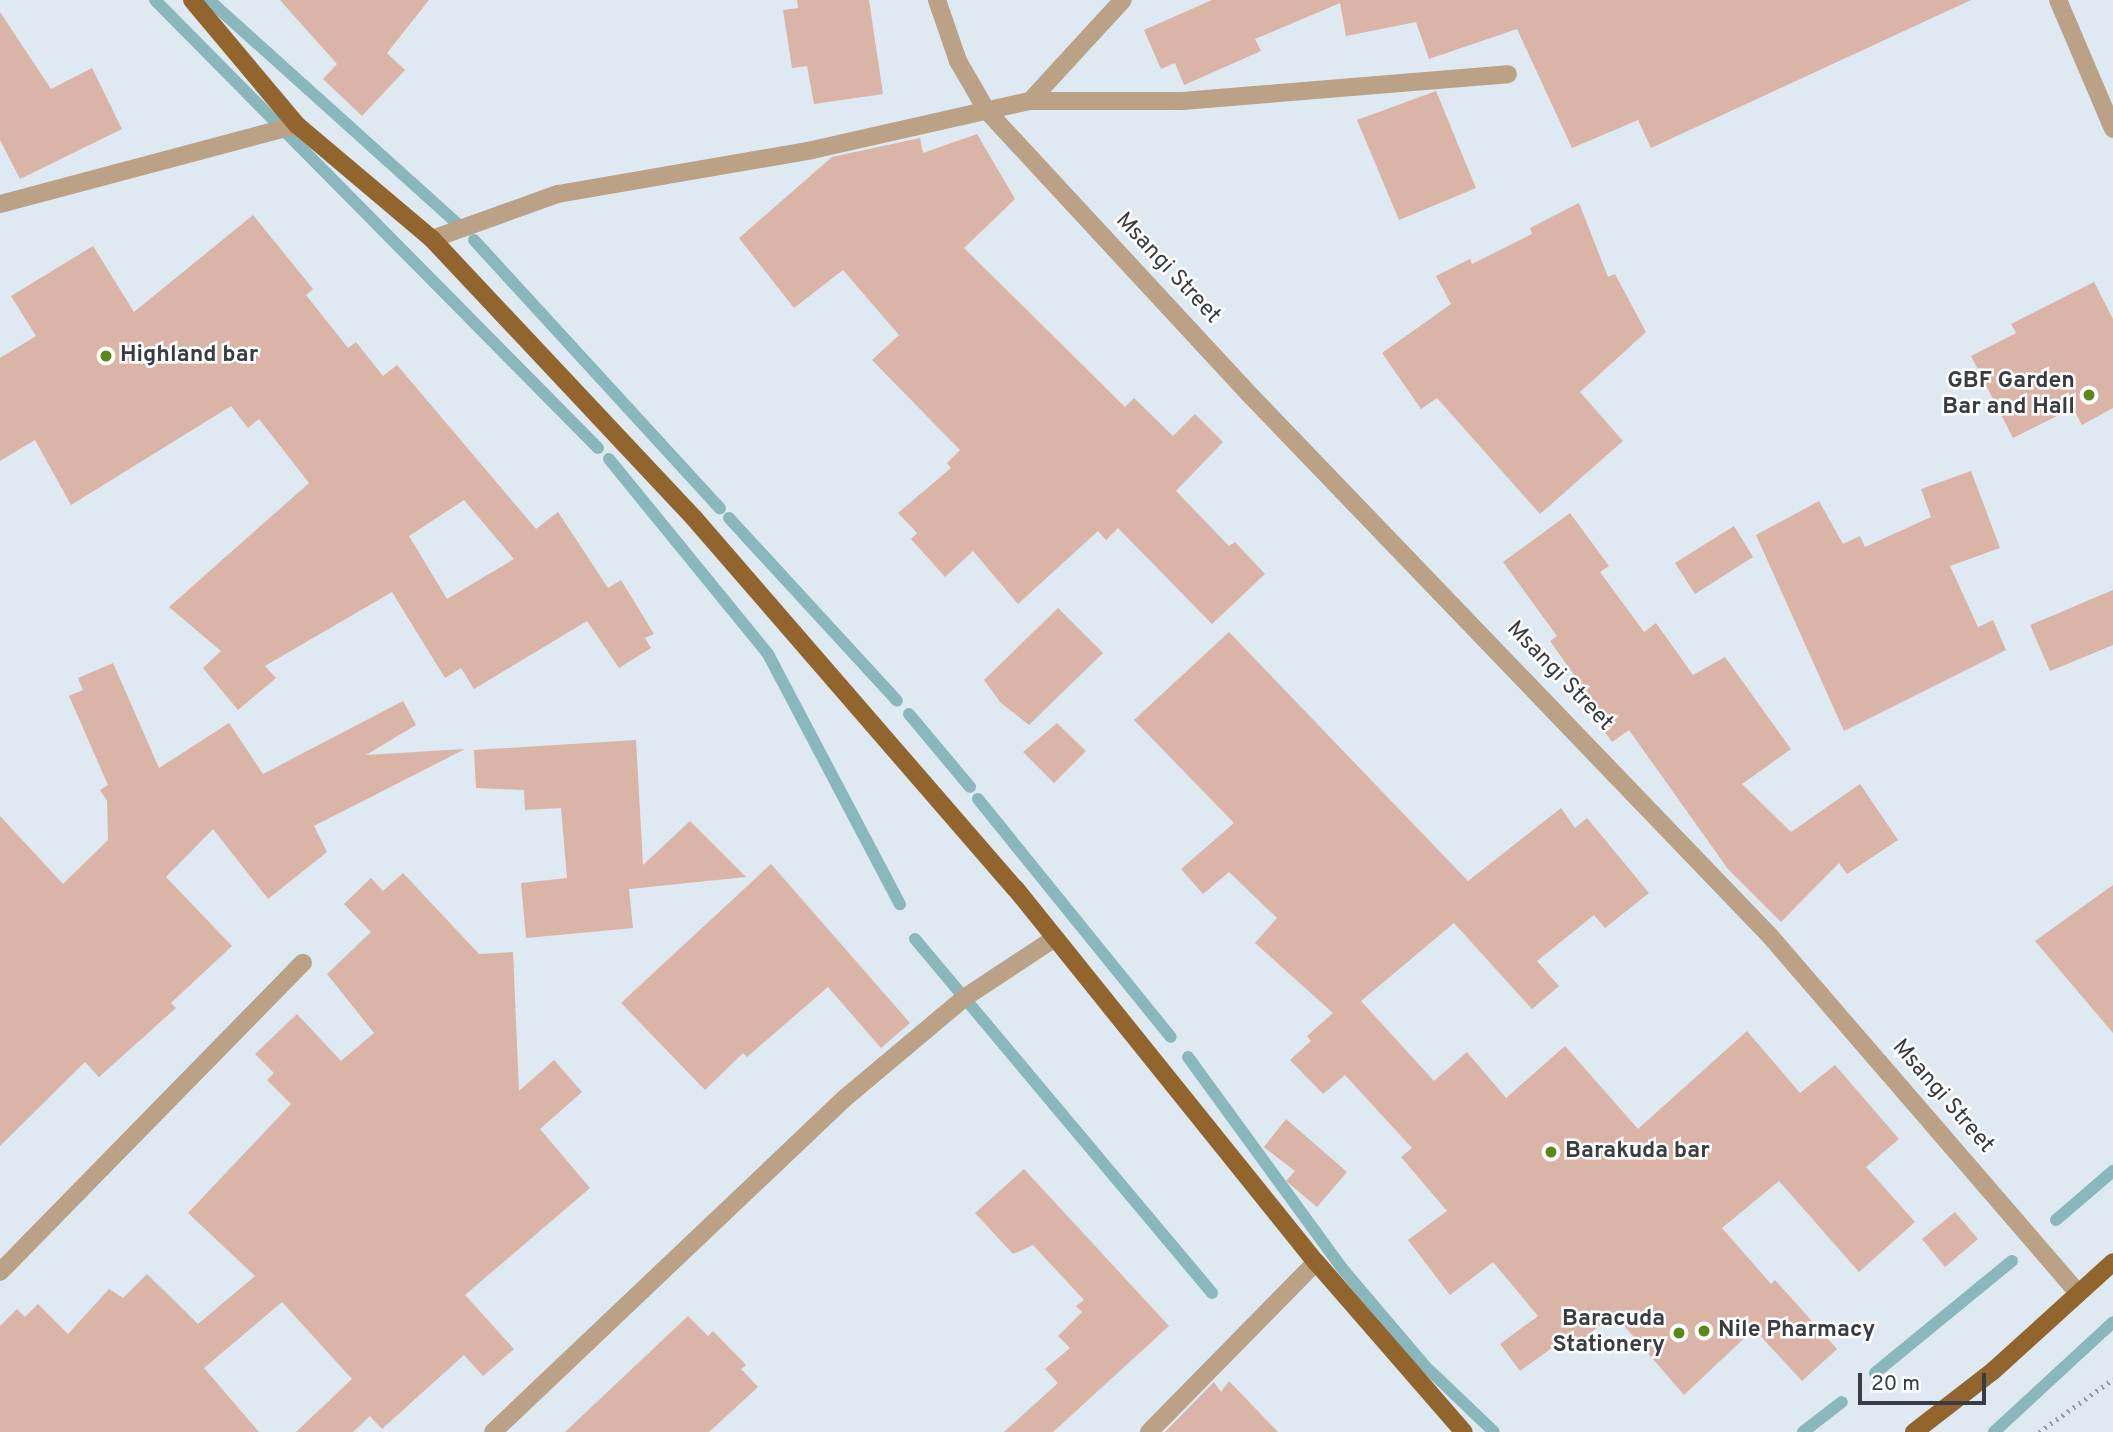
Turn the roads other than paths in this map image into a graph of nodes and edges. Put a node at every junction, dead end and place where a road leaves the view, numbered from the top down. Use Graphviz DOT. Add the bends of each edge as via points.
graph roads {
  1 [pos="192,0"];
  2 [pos="937,0"];
  3 [pos="1123,0"];
  4 [pos="2058,0"];
  5 [pos="1508,74"];
  6 [pos="1030,101"];
  7 [pos="987,111"];
  8 [pos="297,125"];
  9 [pos="2113,130"];
  10 [pos="0,204"];
  11 [pos="432,239"];
  12 [pos="1055,938"];
  13 [pos="303,963"];
  14 [pos="1316,1262"];
  15 [pos="2113,1262"];
  16 [pos="0,1272"];
  17 [pos="2078,1293"];
  18 [pos="493,1432"];
  19 [pos="1149,1432"];
  20 [pos="1464,1432"];
  21 [pos="1914,1432"];
  1 -- 8 [label="main road"];
  2 -- 7 [label="street, Msangi Street" via="958,61"];
  3 -- 6 [label="street"];
  4 -- 9 [label="street"];
  5 -- 6 [label="street" via="1182,101"];
  6 -- 7 [label="street"];
  7 -- 11 [label="street" via="812,150 558,194"];
  7 -- 17 [label="street, Msangi Street" via="1252,397 1770,936"];
  8 -- 10 [label="street"];
  8 -- 11 [label="main road"];
  11 -- 12 [label="main road" via="694,518"];
  12 -- 14 [label="main road"];
  12 -- 18 [label="street" via="964,998 845,1098"];
  13 -- 16 [label="street"];
  14 -- 19 [label="street"];
  14 -- 20 [label="main road"];
  15 -- 17 [label="main road"];
  17 -- 21 [label="main road" via="1993,1371"];
}
